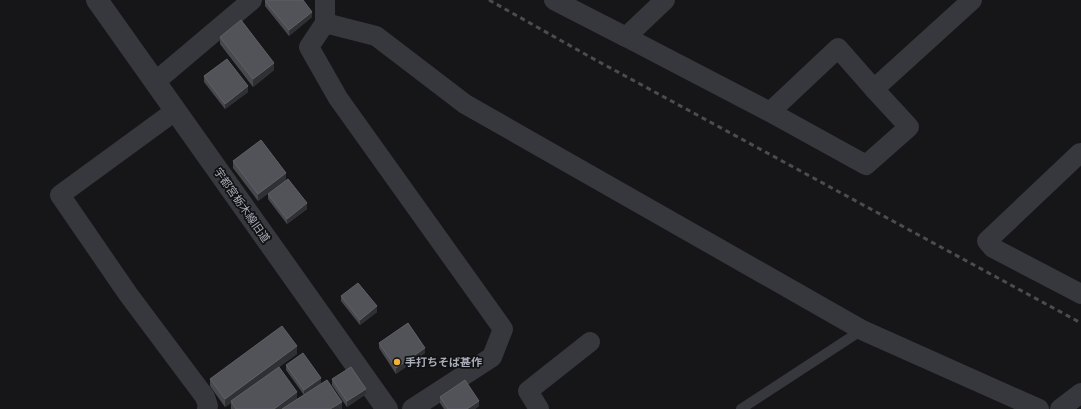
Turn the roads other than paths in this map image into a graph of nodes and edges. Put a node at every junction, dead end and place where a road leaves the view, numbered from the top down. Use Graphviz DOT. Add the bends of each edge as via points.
graph roads {
  1 [pos="97,0"];
  2 [pos="252,0"];
  3 [pos="325,0"];
  4 [pos="554,0"];
  5 [pos="665,0"];
  6 [pos="969,1"];
  7 [pos="325,23"];
  8 [pos="626,37"];
  9 [pos="155,82"];
  10 [pos="874,89"];
  11 [pos="175,110"];
  12 [pos="770,112"];
  13 [pos="1081,152"];
  14 [pos="1081,294"];
  15 [pos="862,330"];
  16 [pos="590,342"];
  17 [pos="1081,394"];
  18 [pos="207,409"];
  19 [pos="387,409"];
  20 [pos="412,409"];
  21 [pos="539,409"];
  22 [pos="741,409"];
  23 [pos="1039,409"];
  24 [pos="1060,409"];
  1 -- 9 [label="street, 宇都宮栃木線旧道"];
  2 -- 9 [label="street"];
  3 -- 7 [label="street"];
  4 -- 8 [label="street"];
  5 -- 8 [label="street"];
  6 -- 10 [label="street"];
  7 -- 15 [label="street" via="376,36 465,104"];
  7 -- 20 [label="street" via="309,47 338,98 503,329 492,357"];
  8 -- 12 [label="street"];
  9 -- 11 [label="street, 宇都宮栃木線旧道"];
  10 -- 12 [label="street" via="838,48"];
  10 -- 12 [label="street" via="909,127 866,165"];
  11 -- 18 [label="street" via="60,195 128,294 205,397"];
  11 -- 19 [label="street, 宇都宮栃木線旧道"];
  13 -- 14 [label="street" via="988,241 993,248"];
  15 -- 22 [label="lane"];
  15 -- 23 [label="street"];
  16 -- 21 [label="street" via="528,390"];
  17 -- 24 [label="street"];
}
